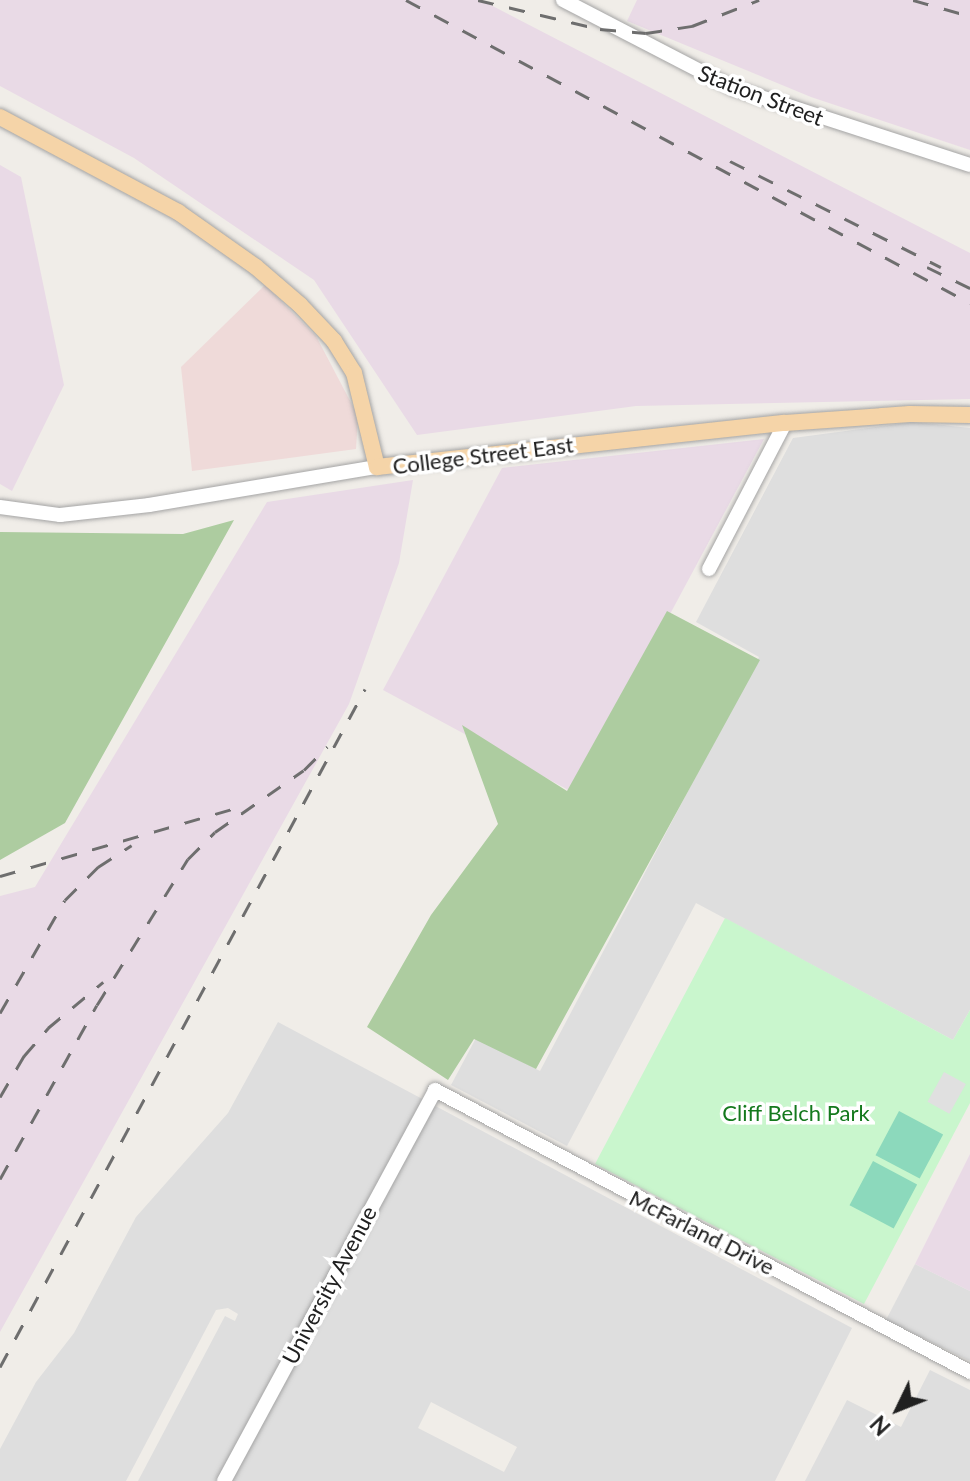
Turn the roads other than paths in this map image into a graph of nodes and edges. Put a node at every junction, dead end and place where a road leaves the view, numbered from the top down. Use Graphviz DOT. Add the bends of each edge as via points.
graph roads {
  1 [pos="563,0"];
  2 [pos="0,117"];
  3 [pos="970,165"];
  4 [pos="970,415"];
  5 [pos="785,423"];
  6 [pos="377,467"];
  7 [pos="0,507"];
  8 [pos="709,569"];
  9 [pos="435,1090"];
  10 [pos="970,1372"];
  11 [pos="224,1481"];
  1 -- 3 [label="street, Station Street" via="733,88"];
  2 -- 6 [label="main road" via="178,212 300,305 334,341 354,373"];
  4 -- 5 [label="main road, College Street East"];
  5 -- 6 [label="main road, College Street East"];
  5 -- 8 [label="street"];
  6 -- 7 [label="street, College Street East" via="60,515"];
  9 -- 10 [label="street, McFarland Drive"];
  9 -- 11 [label="street, University Avenue"];
}
